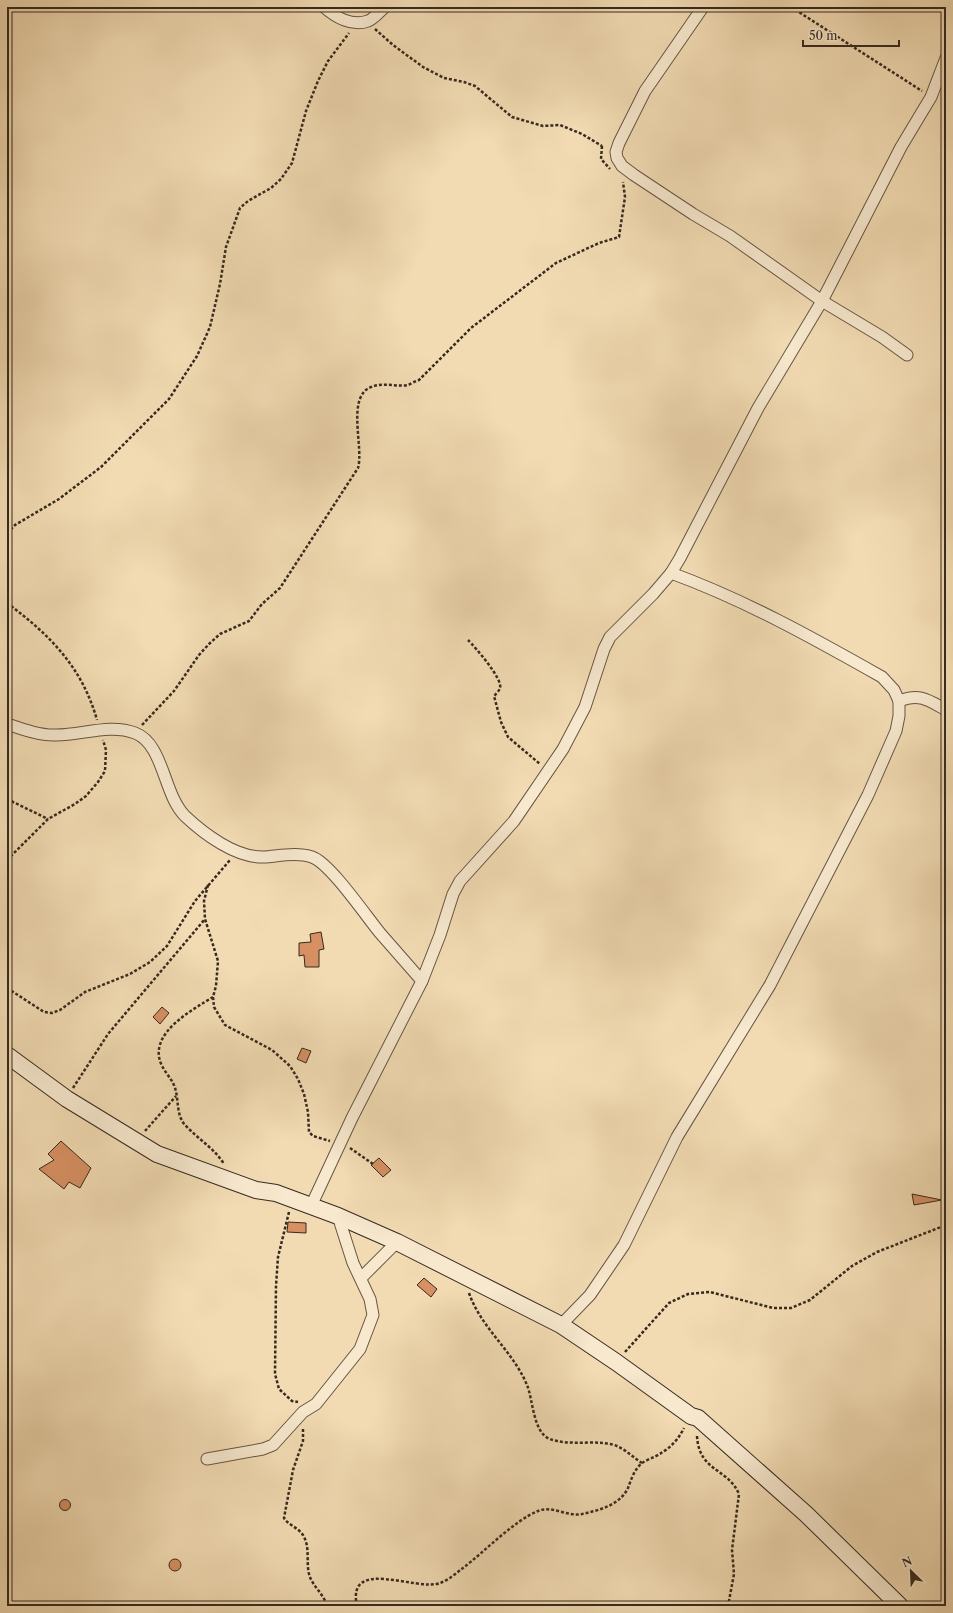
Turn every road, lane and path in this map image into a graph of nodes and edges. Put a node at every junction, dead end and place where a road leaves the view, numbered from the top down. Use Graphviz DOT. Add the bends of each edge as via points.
graph roads {
  1 [pos="324,7"];
  2 [pos="385,7"];
  3 [pos="703,7"];
  4 [pos="791,7"];
  5 [pos="363,22"];
  6 [pos="946,58"];
  7 [pos="931,97"];
  8 [pos="602,146"];
  9 [pos="617,158"];
  10 [pos="614,172"];
  11 [pos="620,178"];
  12 [pos="822,301"];
  13 [pos="907,355"];
  14 [pos="7,533"];
  15 [pos="671,573"];
  16 [pos="7,602"];
  17 [pos="468,640"];
  18 [pos="899,701"];
  19 [pos="946,710"];
  20 [pos="7,724"];
  21 [pos="100,730"];
  22 [pos="135,733"];
  23 [pos="548,771"];
  24 [pos="7,799"];
  25 [pos="48,819"];
  26 [pos="238,853"];
  27 [pos="7,860"];
  28 [pos="208,885"];
  29 [pos="205,919"];
  30 [pos="422,981"];
  31 [pos="7,988"];
  32 [pos="213,997"];
  33 [pos="7,1056"];
  34 [pos="177,1095"];
  35 [pos="67,1099"];
  36 [pos="136,1142"];
  37 [pos="340,1144"];
  38 [pos="373,1164"];
  39 [pos="234,1182"];
  40 [pos="293,1199"];
  41 [pos="311,1206"];
  42 [pos="338,1216"];
  43 [pos="946,1225"];
  44 [pos="397,1242"];
  45 [pos="465,1277"];
  46 [pos="361,1278"];
  47 [pos="562,1325"];
  48 [pos="616,1362"];
  49 [pos="316,1404"];
  50 [pos="303,1412"];
  51 [pos="694,1417"];
  52 [pos="207,1459"];
  53 [pos="642,1463"];
  54 [pos="327,1606"];
  55 [pos="357,1606"];
  56 [pos="728,1606"];
  57 [pos="900,1606"];
  1 -- 5 [label="street" via="346,21"];
  2 -- 5 [label="street"];
  3 -- 9 [label="street" via="645,91 619,143"];
  4 -- 7 [label="path"];
  5 -- 8 [label="path" via="408,57 435,74 475,86 512,117 543,126 560,125"];
  5 -- 14 [label="path" via="340,44 318,81 306,111 292,163 271,188 240,208 226,247 210,327 197,356 170,399 100,467 59,499 15,525"];
  6 -- 7 [label="street"];
  7 -- 12 [label="street" via="901,147"];
  8 -- 9 [label="path"];
  8 -- 10 [label="path" via="601,159"];
  9 -- 12 [label="street" via="622,166 634,175 754,252"];
  11 -- 22 [label="path" via="625,190 619,237 598,243 556,263 471,328 419,380 408,385 379,384 361,394 358,405 358,468 280,588 262,604 249,621 220,634 209,644 174,691"];
  12 -- 13 [label="street"];
  12 -- 15 [label="street" via="758,408"];
  15 -- 18 [label="street" via="740,600 882,677 894,690"];
  15 -- 23 [label="street" via="610,637 582,713"];
  16 -- 21 [label="path" via="57,645 77,673 92,702"];
  17 -- 23 [label="path" via="500,683 500,689 494,696 504,731"];
  18 -- 19 [label="street" via="918,696"];
  18 -- 47 [label="street" via="896,731 881,768 770,985 678,1137 624,1245 590,1295"];
  20 -- 21 [label="street" via="54,736"];
  21 -- 22 [label="street"];
  21 -- 25 [label="path" via="106,750 105,770 98,782 86,796"];
  22 -- 26 [label="street" via="147,741 156,754 168,790 184,815 223,845"];
  23 -- 30 [label="street" via="514,821 460,881"];
  24 -- 25 [label="path"];
  25 -- 27 [label="path"];
  26 -- 28 [label="path"];
  26 -- 30 [label="street" via="261,857 312,857 333,873"];
  28 -- 29 [label="path" via="204,901"];
  28 -- 31 [label="path" via="167,946 150,962 119,980 85,992 52,1013 44,1012"];
  29 -- 32 [label="path" via="218,961"];
  29 -- 35 [label="path" via="108,1034"];
  30 -- 37 [label="street"];
  32 -- 34 [label="path" via="177,1021 169,1029 159,1047 160,1062 173,1082"];
  32 -- 37 [label="path" via="214,1007 222,1023 272,1050 290,1066 304,1094 309,1132"];
  33 -- 35 [label="street"];
  34 -- 36 [label="path"];
  34 -- 39 [label="path" via="178,1113 185,1125 214,1150"];
  35 -- 36 [label="street"];
  36 -- 39 [label="street" via="157,1154"];
  37 -- 38 [label="path" via="357,1151"];
  37 -- 41 [label="street"];
  39 -- 40 [label="street"];
  40 -- 41 [label="street"];
  40 -- 49 [label="path" via="278,1257 276,1381 283,1394 292,1401"];
  41 -- 42 [label="street"];
  42 -- 44 [label="street"];
  42 -- 46 [label="street" via="353,1263"];
  43 -- 48 [label="path" via="877,1252 852,1266 810,1300 791,1308 773,1308 710,1292 688,1294 669,1303"];
  44 -- 45 [label="street"];
  44 -- 46 [label="street"];
  45 -- 47 [label="street"];
  45 -- 53 [label="path" via="469,1295 478,1314 521,1371 528,1386 537,1423 544,1435 549,1439 571,1444 615,1446"];
  46 -- 49 [label="street" via="374,1315 368,1333 360,1349"];
  47 -- 48 [label="street"];
  48 -- 51 [label="street"];
  49 -- 50 [label="street"];
  50 -- 52 [label="street" via="274,1445"];
  50 -- 54 [label="path" via="303,1441 293,1470 284,1518 304,1537 309,1574"];
  51 -- 53 [label="path" via="669,1448"];
  51 -- 56 [label="path" via="697,1444 704,1458 730,1481 739,1494 732,1550 734,1574"];
  51 -- 57 [label="street" via="806,1514"];
  53 -- 55 [label="path" via="626,1493 613,1504 581,1514 539,1510 440,1583 426,1585 382,1578 368,1580 356,1587"];
}
